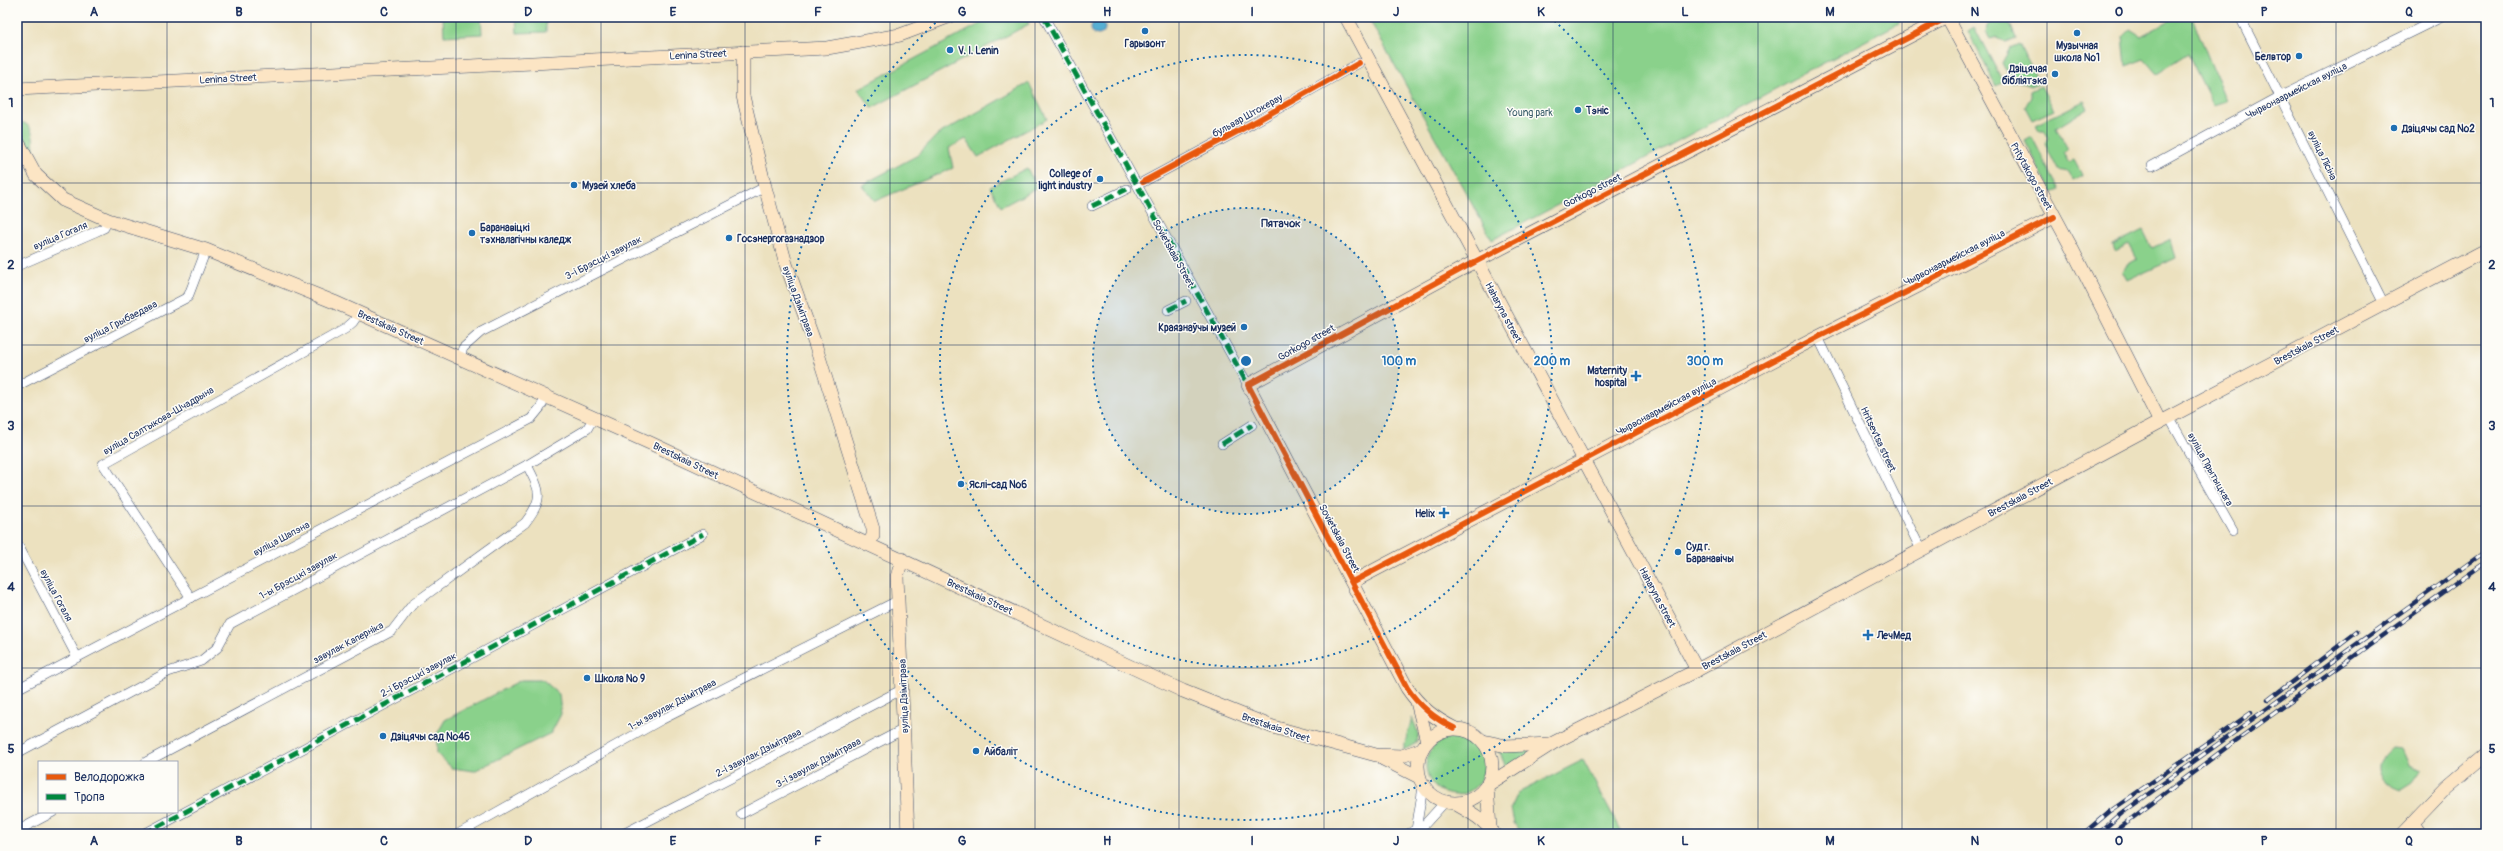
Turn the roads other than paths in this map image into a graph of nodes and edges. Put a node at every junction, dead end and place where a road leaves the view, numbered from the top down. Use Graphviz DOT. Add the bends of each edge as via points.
graph roads {
  1 [pos="948,17"];
  2 [pos="1044,17"];
  3 [pos="1346,17"];
  4 [pos="1947,17"];
  5 [pos="2240,17"];
  6 [pos="2442,17"];
  7 [pos="936,20"];
  8 [pos="743,52"];
  9 [pos="1359,63"];
  10 [pos="17,88"];
  11 [pos="2281,96"];
  12 [pos="17,140"];
  13 [pos="2152,166"];
  14 [pos="1143,182"];
  15 [pos="765,187"];
  16 [pos="1127,189"];
  17 [pos="1092,206"];
  18 [pos="2054,217"];
  19 [pos="108,220"];
  20 [pos="206,250"];
  21 [pos="2486,250"];
  22 [pos="1476,261"];
  23 [pos="17,266"];
  24 [pos="1186,301"];
  25 [pos="2384,304"];
  26 [pos="1168,310"];
  27 [pos="359,313"];
  28 [pos="1818,337"];
  29 [pos="460,357"];
  30 [pos="1248,385"];
  31 [pos="17,386"];
  32 [pos="547,396"];
  33 [pos="594,418"];
  34 [pos="2165,420"];
  35 [pos="1252,426"];
  36 [pos="1222,444"];
  37 [pos="1584,460"];
  38 [pos="527,465"];
  39 [pos="2233,531"];
  40 [pos="703,534"];
  41 [pos="17,543"];
  42 [pos="868,544"];
  43 [pos="1921,550"];
  44 [pos="902,559"];
  45 [pos="1352,582"];
  46 [pos="191,598"];
  47 [pos="899,600"];
  48 [pos="76,657"];
  49 [pos="1697,670"];
  50 [pos="17,689"];
  51 [pos="903,689"];
  52 [pos="1417,702"];
  53 [pos="1454,728"];
  54 [pos="904,729"];
  55 [pos="1483,741"];
  56 [pos="1553,743"];
  57 [pos="1424,745"];
  58 [pos="17,753"];
  59 [pos="2486,754"];
  60 [pos="1376,755"];
  61 [pos="148,761"];
  62 [pos="1421,782"];
  63 [pos="1488,785"];
  64 [pos="1450,803"];
  65 [pos="51,813"];
  66 [pos="742,814"];
  67 [pos="2416,828"];
  68 [pos="17,831"];
  69 [pos="1492,831"];
  70 [pos="1412,832"];
  71 [pos="144,834"];
  72 [pos="458,834"];
  73 [pos="622,834"];
  74 [pos="908,834"];
  75 [pos="2402,834"];
  1 -- 7 [label="main road, Lenina Street"];
  2 -- 30 [label="street, Sovietskaia Street"];
  3 -- 22 [label="main road, Haharyna street"];
  4 -- 18 [label="main road, Pritytskogo street"];
  4 -- 22 [label="main road, Gorkogo street"];
  5 -- 11 [label="street, вуліца Лісіна"];
  6 -- 11 [label="street, Чырвонаармейская вуліца"];
  7 -- 8 [label="main road, Lenina Street" via="900,35 856,44"];
  8 -- 10 [label="main road, Lenina Street"];
  8 -- 15 [label="main road, вуліца Дзімітрава" via="743,96"];
  9 -- 14 [label="street, бульвар Штокерау"];
  11 -- 13 [label="street, Чырвонаармейская вуліца"];
  11 -- 25 [label="street, вуліца Лісіна"];
  12 -- 19 [label="main road, Brestskaia Street" via="36,175 47,187 63,200"];
  15 -- 29 [label="street, 3-і Брэсцкі завулак" via="482,332 463,348"];
  15 -- 42 [label="main road, вуліца Дзімітрава" via="786,264 815,344 873,529 873,536"];
  16 -- 17 [label="street"];
  18 -- 28 [label="main road, Чырвонаармейская вуліца"];
  18 -- 34 [label="main road, Pritytskogo street"];
  19 -- 20 [label="main road, Brestskaia Street"];
  19 -- 23 [label="street, вуліца Гогаля" via="104,228"];
  20 -- 27 [label="main road, Brestskaia Street"];
  20 -- 31 [label="street, вуліца Грыбаедава" via="188,297"];
  21 -- 25 [label="main road, Brestskaia Street"];
  22 -- 30 [label="main road, Gorkogo street"];
  22 -- 37 [label="main road, Haharyna street"];
  24 -- 26 [label="street"];
  25 -- 34 [label="main road, Brestskaia Street"];
  27 -- 29 [label="main road, Brestskaia Street"];
  27 -- 46 [label="street, вуліца Салтыкова-Шчадрына" via="345,329 103,464"];
  28 -- 37 [label="main road, Чырвонаармейская вуліца"];
  28 -- 43 [label="street, Hritsevtsa street"];
  29 -- 32 [label="main road, Brestskaia Street"];
  30 -- 45 [label="main road, Sovietskaia Street"];
  32 -- 33 [label="main road, Brestskaia Street"];
  32 -- 46 [label="street, вуліца Шапэна" via="531,419"];
  33 -- 38 [label="street, 1-ы Брэсцкі завулак" via="587,429"];
  33 -- 42 [label="main road, Brestskaia Street"];
  34 -- 39 [label="street, вуліца Прытыцкага"];
  34 -- 43 [label="main road, Brestskaia Street"];
  35 -- 36 [label="street"];
  37 -- 45 [label="main road, Чырвонаармейская вуліца"];
  37 -- 49 [label="main road, Haharyna street"];
  38 -- 58 [label="street, 1-ы Брэсцкі завулак" via="230,624 217,648 201,661 168,672"];
  38 -- 61 [label="street, завулак Каперніка" via="539,489 538,506 525,523 412,605 392,631"];
  40 -- 71 [label="street, 2-і Брэсцкі завулак"];
  41 -- 48 [label="street, вуліца Гогаля"];
  42 -- 44 [label="main road, Brestskaia Street"];
  43 -- 49 [label="main road, Brestskaia Street"];
  44 -- 47 [label="main road, вуліца Дзімітрава" via="897,577"];
  44 -- 60 [label="main road, Brestskaia Street" via="1183,691 1273,727"];
  45 -- 52 [label="main road, Sovietskaia Street"];
  46 -- 48 [label="street, вуліца Шапэна"];
  47 -- 51 [label="main road, вуліца Дзімітрава"];
  47 -- 72 [label="street, 1-ы завулак Дзімітрава" via="661,720"];
  48 -- 50 [label="street, вуліца Шапэна"];
  49 -- 56 [label="main road, Brestskaia Street"];
  51 -- 54 [label="main road, вуліца Дзімітрава"];
  51 -- 73 [label="street, 2-і завулак Дзімітрава"];
  52 -- 53 [label="main road, Sovietskaia Street" via="1440,721"];
  52 -- 57 [label="main road, Sovietskaia Street"];
  53 -- 55 [label="main road" via="1475,734"];
  53 -- 57 [label="main road" via="1439,732"];
  54 -- 66 [label="street, 3-і завулак Дзімітрава"];
  54 -- 74 [label="main road, вуліца Дзімітрава"];
  55 -- 56 [label="main road, Brestskaia Street" via="1506,746"];
  55 -- 63 [label="main road" via="1490,750 1493,761"];
  56 -- 63 [label="main road, Brestskaia Street"];
  57 -- 60 [label="main road, Brestskaia Street" via="1395,757"];
  57 -- 62 [label="main road" via="1418,758"];
  59 -- 67 [label="main road" via="2448,787"];
  60 -- 62 [label="main road, Brestskaia Street"];
  62 -- 64 [label="main road" via="1433,796"];
  62 -- 70 [label="street"];
  63 -- 64 [label="main road" via="1474,799"];
  63 -- 69 [label="main road"];
  64 -- 69 [label="main road"];
  64 -- 70 [label="street"];
  65 -- 68 [label="street"];
  67 -- 75 [label="main road"];
}
